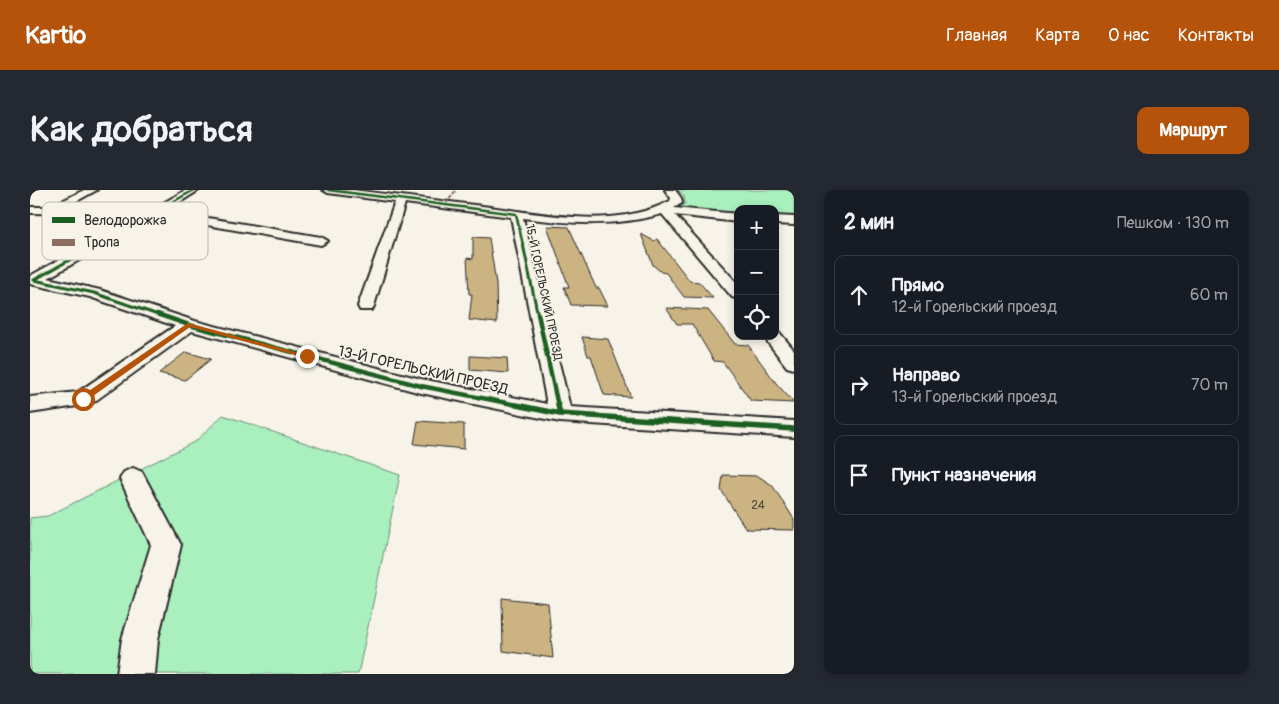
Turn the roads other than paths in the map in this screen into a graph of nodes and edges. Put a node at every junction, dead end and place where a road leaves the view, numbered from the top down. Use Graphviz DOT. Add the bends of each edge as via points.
graph roads {
  1 [pos="92,190"];
  2 [pos="194,190"];
  3 [pos="328,190"];
  4 [pos="670,190"];
  5 [pos="401,199"];
  6 [pos="67,202"];
  7 [pos="172,202"];
  8 [pos="665,211"];
  9 [pos="516,214"];
  10 [pos="734,218"];
  11 [pos="779,220"];
  12 [pos="208,221"];
  13 [pos="794,222"];
  14 [pos="321,241"];
  15 [pos="63,260"];
  16 [pos="35,275"];
  17 [pos="734,289"];
  18 [pos="366,306"];
  19 [pos="188,325"];
  20 [pos="775,340"];
  21 [pos="794,364"];
  22 [pos="30,405"];
  23 [pos="560,414"];
  24 [pos="794,429"];
  25 [pos="133,479"];
  26 [pos="136,674"];
  1 -- 6 [label="street"];
  2 -- 7 [label="street"];
  3 -- 5 [label="street, 15-Й ГОРЕЛЬСКИЙ ПРОЕЗД"];
  4 -- 8 [label="street" via="676,203"];
  5 -- 9 [label="street, 15-Й ГОРЕЛЬСКИЙ ПРОЕЗД"];
  5 -- 18 [label="street"];
  8 -- 9 [label="street, 15-Й ГОРЕЛЬСКИЙ ПРОЕЗД" via="593,220"];
  8 -- 10 [label="street, 15-Й ГОРЕЛЬСКИЙ ПРОЕЗД"];
  8 -- 17 [label="street"];
  9 -- 23 [label="street, 15-Й ГОРЕЛЬСКИЙ ПРОЕЗД"];
  11 -- 13 [label="street"];
  12 -- 14 [label="street"];
  15 -- 16 [label="street"];
  16 -- 19 [label="street, 13-Й ГОРЕЛЬСКИЙ ПРОЕЗД" via="34,280 94,293"];
  19 -- 22 [label="street" via="83,399"];
  19 -- 23 [label="street, 13-Й ГОРЕЛЬСКИЙ ПРОЕЗД" via="421,386"];
  20 -- 21 [label="street"];
  23 -- 24 [label="street, 13-Й ГОРЕЛЬСКИЙ ПРОЕЗД"];
  25 -- 26 [label="street" via="166,545 140,639"];
}
